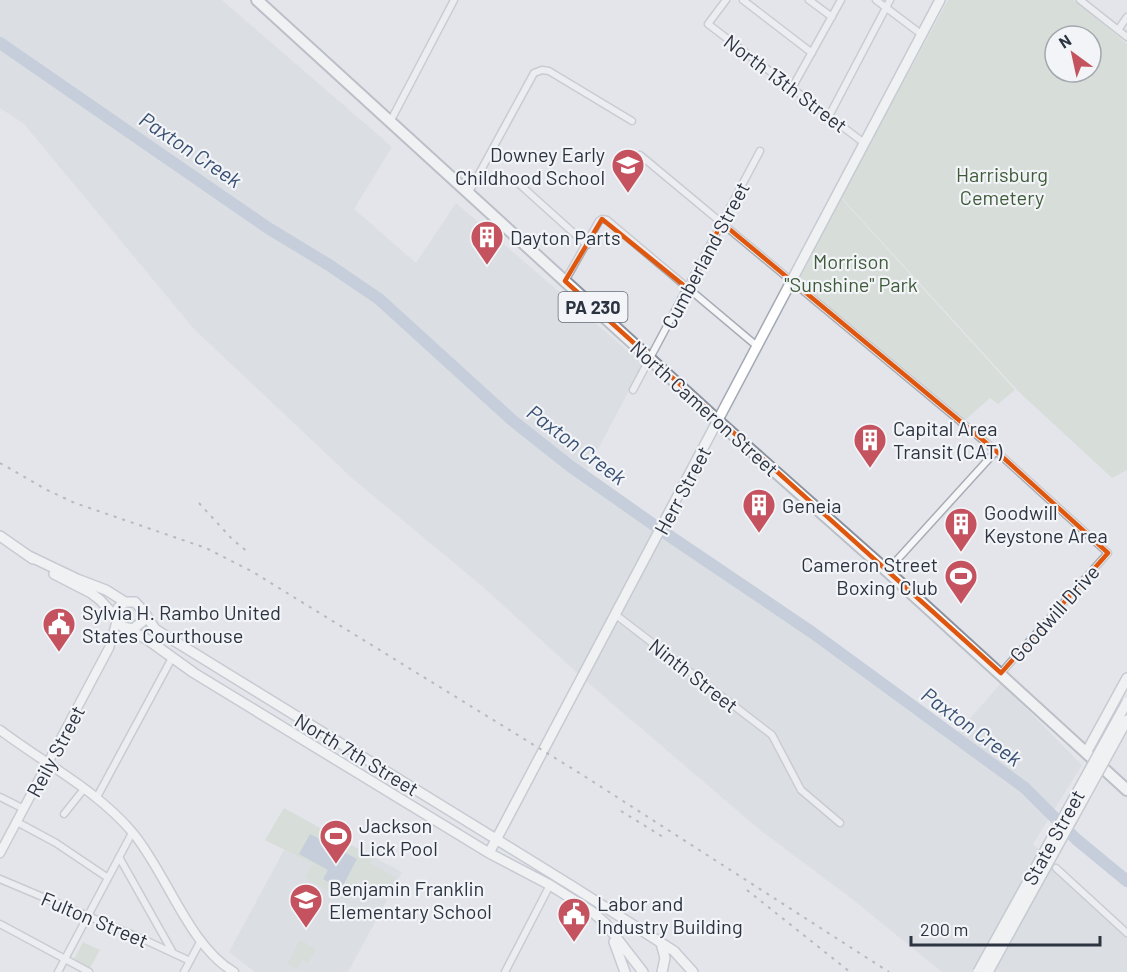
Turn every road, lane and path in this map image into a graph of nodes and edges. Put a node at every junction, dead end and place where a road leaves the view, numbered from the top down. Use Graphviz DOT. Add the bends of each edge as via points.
graph roads {
  1 [pos="256,0"];
  2 [pos="454,0"];
  3 [pos="726,0"];
  4 [pos="744,0"];
  5 [pos="809,0"];
  6 [pos="841,0"];
  7 [pos="876,0"];
  8 [pos="890,0"];
  9 [pos="940,0"];
  10 [pos="1080,0"];
  11 [pos="886,8"];
  12 [pos="832,17"];
  13 [pos="1127,17"];
  14 [pos="1118,30"];
  15 [pos="921,34"];
  16 [pos="1127,37"];
  17 [pos="812,53"];
  18 [pos="792,88"];
  19 [pos="829,116"];
  20 [pos="632,121"];
  21 [pos="390,122"];
  22 [pos="864,143"];
  23 [pos="760,152"];
  24 [pos="640,155"];
  25 [pos="517,182"];
  26 [pos="469,192"];
  27 [pos="722,223"];
  28 [pos="587,245"];
  29 [pos="565,281"];
  30 [pos="792,281"];
  31 [pos="687,288"];
  32 [pos="758,347"];
  33 [pos="650,358"];
  34 [pos="633,390"];
  35 [pos="718,421"];
  36 [pos="996,451"];
  37 [pos="1,539"];
  38 [pos="29,556"];
  39 [pos="887,571"];
  40 [pos="125,602"];
  41 [pos="144,612"];
  42 [pos="616,615"];
  43 [pos="117,619"];
  44 [pos="127,629"];
  45 [pos="182,644"];
  46 [pos="109,648"];
  47 [pos="172,658"];
  48 [pos="1001,673"];
  49 [pos="1127,678"];
  50 [pos="1127,702"];
  51 [pos="1127,720"];
  52 [pos="0,730"];
  53 [pos="1086,753"];
  54 [pos="48,765"];
  55 [pos="84,789"];
  56 [pos="1127,790"];
  57 [pos="0,797"];
  58 [pos="97,797"];
  59 [pos="24,809"];
  60 [pos="64,814"];
  61 [pos="17,822"];
  62 [pos="840,823"];
  63 [pos="132,833"];
  64 [pos="497,839"];
  65 [pos="0,853"];
  66 [pos="489,853"];
  67 [pos="119,857"];
  68 [pos="1056,868"];
  69 [pos="108,878"];
  70 [pos="0,879"];
  71 [pos="550,885"];
  72 [pos="88,916"];
  73 [pos="598,917"];
  74 [pos="0,924"];
  75 [pos="1127,933"];
  76 [pos="200,942"];
  77 [pos="661,944"];
  78 [pos="172,952"];
  79 [pos="65,959"];
  80 [pos="190,961"];
  81 [pos="229,971"];
  82 [pos="58,972"];
  83 [pos="89,972"];
  84 [pos="184,972"];
  85 [pos="505,972"];
  86 [pos="625,972"];
  87 [pos="643,972"];
  88 [pos="662,972"];
  89 [pos="693,972"];
  90 [pos="978,972"];
  91 [pos="988,972"];
  1 -- 21 [label="highway, North Cameron Street / PA 230"];
  2 -- 21 [label="street"];
  3 -- 18 [label="street, North 13th Street" via="708,24"];
  4 -- 17 [label="street"];
  5 -- 12 [label="street"];
  6 -- 12 [label="street"];
  7 -- 11 [label="street"];
  8 -- 11 [label="street"];
  9 -- 15 [label="main road, Herr Street"];
  10 -- 14 [label="street"];
  11 -- 15 [label="street"];
  11 -- 19 [label="street"];
  12 -- 17 [label="street"];
  13 -- 14 [label="street"];
  14 -- 16 [label="street"];
  15 -- 22 [label="main road, Herr Street"];
  17 -- 18 [label="street"];
  18 -- 19 [label="street, North 13th Street"];
  19 -- 22 [label="street, North 13th Street"];
  20 -- 26 [label="street" via="549,71 534,73"];
  21 -- 26 [label="highway, North Cameron Street / PA 230"];
  22 -- 30 [label="main road, Herr Street"];
  23 -- 27 [label="street, Cumberland Street"];
  24 -- 27 [label="street"];
  25 -- 28 [label="street"];
  26 -- 29 [label="highway, North Cameron Street / PA 230"];
  27 -- 30 [label="street"];
  27 -- 31 [label="street, Cumberland Street"];
  28 -- 29 [label="street"];
  28 -- 31 [label="street" via="599,221 607,220"];
  29 -- 33 [label="highway, North Cameron Street / PA 230"];
  30 -- 32 [label="main road, Herr Street"];
  30 -- 36 [label="street"];
  31 -- 32 [label="street"];
  31 -- 33 [label="street, Cumberland Street"];
  32 -- 35 [label="main road, Herr Street"];
  33 -- 34 [label="street, Cumberland Street"];
  33 -- 35 [label="highway, North Cameron Street / PA 230"];
  35 -- 39 [label="highway, North Cameron Street / PA 230"];
  35 -- 42 [label="main road, Herr Street"];
  36 -- 39 [label="street"];
  36 -- 48 [label="street, Goodwill Drive" via="1108,553"];
  37 -- 38 [label="main road, North 7th Street"];
  38 -- 40 [label="main road, North 7th Street"];
  38 -- 43 [label="main road, North 7th Street" via="91,593"];
  39 -- 48 [label="highway, North Cameron Street / PA 230"];
  40 -- 41 [label="main road, North 7th Street" via="135,602"];
  40 -- 43 [label="main road" via="118,608"];
  41 -- 44 [label="main road" via="140,625"];
  41 -- 45 [label="main road, North 7th Street" via="155,629"];
  42 -- 62 [label="street, Ninth Street" via="772,735 801,790"];
  42 -- 64 [label="main road, Herr Street"];
  43 -- 44 [label="main road, North 7th Street"];
  43 -- 46 [label="main road, Reily Street"];
  44 -- 46 [label="main road, Reily Street"];
  44 -- 47 [label="main road, North 7th Street"];
  45 -- 47 [label="main road"];
  45 -- 64 [label="main road, North 7th Street"];
  46 -- 54 [label="main road, Reily Street"];
  47 -- 58 [label="street"];
  47 -- 66 [label="main road, North 7th Street"];
  48 -- 53 [label="highway, North Cameron Street / PA 230"];
  49 -- 53 [label="main road"];
  50 -- 90 [label="main road, State Street, bridge"];
  51 -- 91 [label="main road, State Street, bridge"];
  52 -- 54 [label="main road"];
  53 -- 56 [label="highway, North Cameron Street / PA 230"];
  54 -- 55 [label="main road"];
  54 -- 59 [label="main road, Reily Street"];
  55 -- 58 [label="main road"];
  55 -- 60 [label="street"];
  57 -- 59 [label="street"];
  58 -- 63 [label="main road"];
  59 -- 61 [label="main road, Reily Street"];
  61 -- 65 [label="main road, Reily Street"];
  61 -- 69 [label="street"];
  63 -- 67 [label="street"];
  63 -- 76 [label="main road"];
  64 -- 66 [label="main road, Herr Street"];
  64 -- 77 [label="main road, North 7th Street"];
  66 -- 71 [label="main road, North 7th Street"];
  67 -- 69 [label="street"];
  67 -- 78 [label="street"];
  68 -- 75 [label="street"];
  69 -- 72 [label="street"];
  70 -- 72 [label="street, Fulton Street"];
  71 -- 73 [label="main road, North 7th Street"];
  71 -- 85 [label="street"];
  72 -- 78 [label="street, Fulton Street"];
  72 -- 79 [label="street"];
  73 -- 86 [label="main road" via="610,934"];
  73 -- 87 [label="main road, North 7th Street"];
  74 -- 79 [label="street"];
  76 -- 80 [label="street"];
  76 -- 81 [label="main road"];
  77 -- 88 [label="main road" via="665,958"];
  77 -- 89 [label="main road, North 7th Street" via="680,956"];
  78 -- 80 [label="street, Fulton Street"];
  79 -- 82 [label="street"];
  79 -- 83 [label="street"];
  80 -- 84 [label="street"];
}
